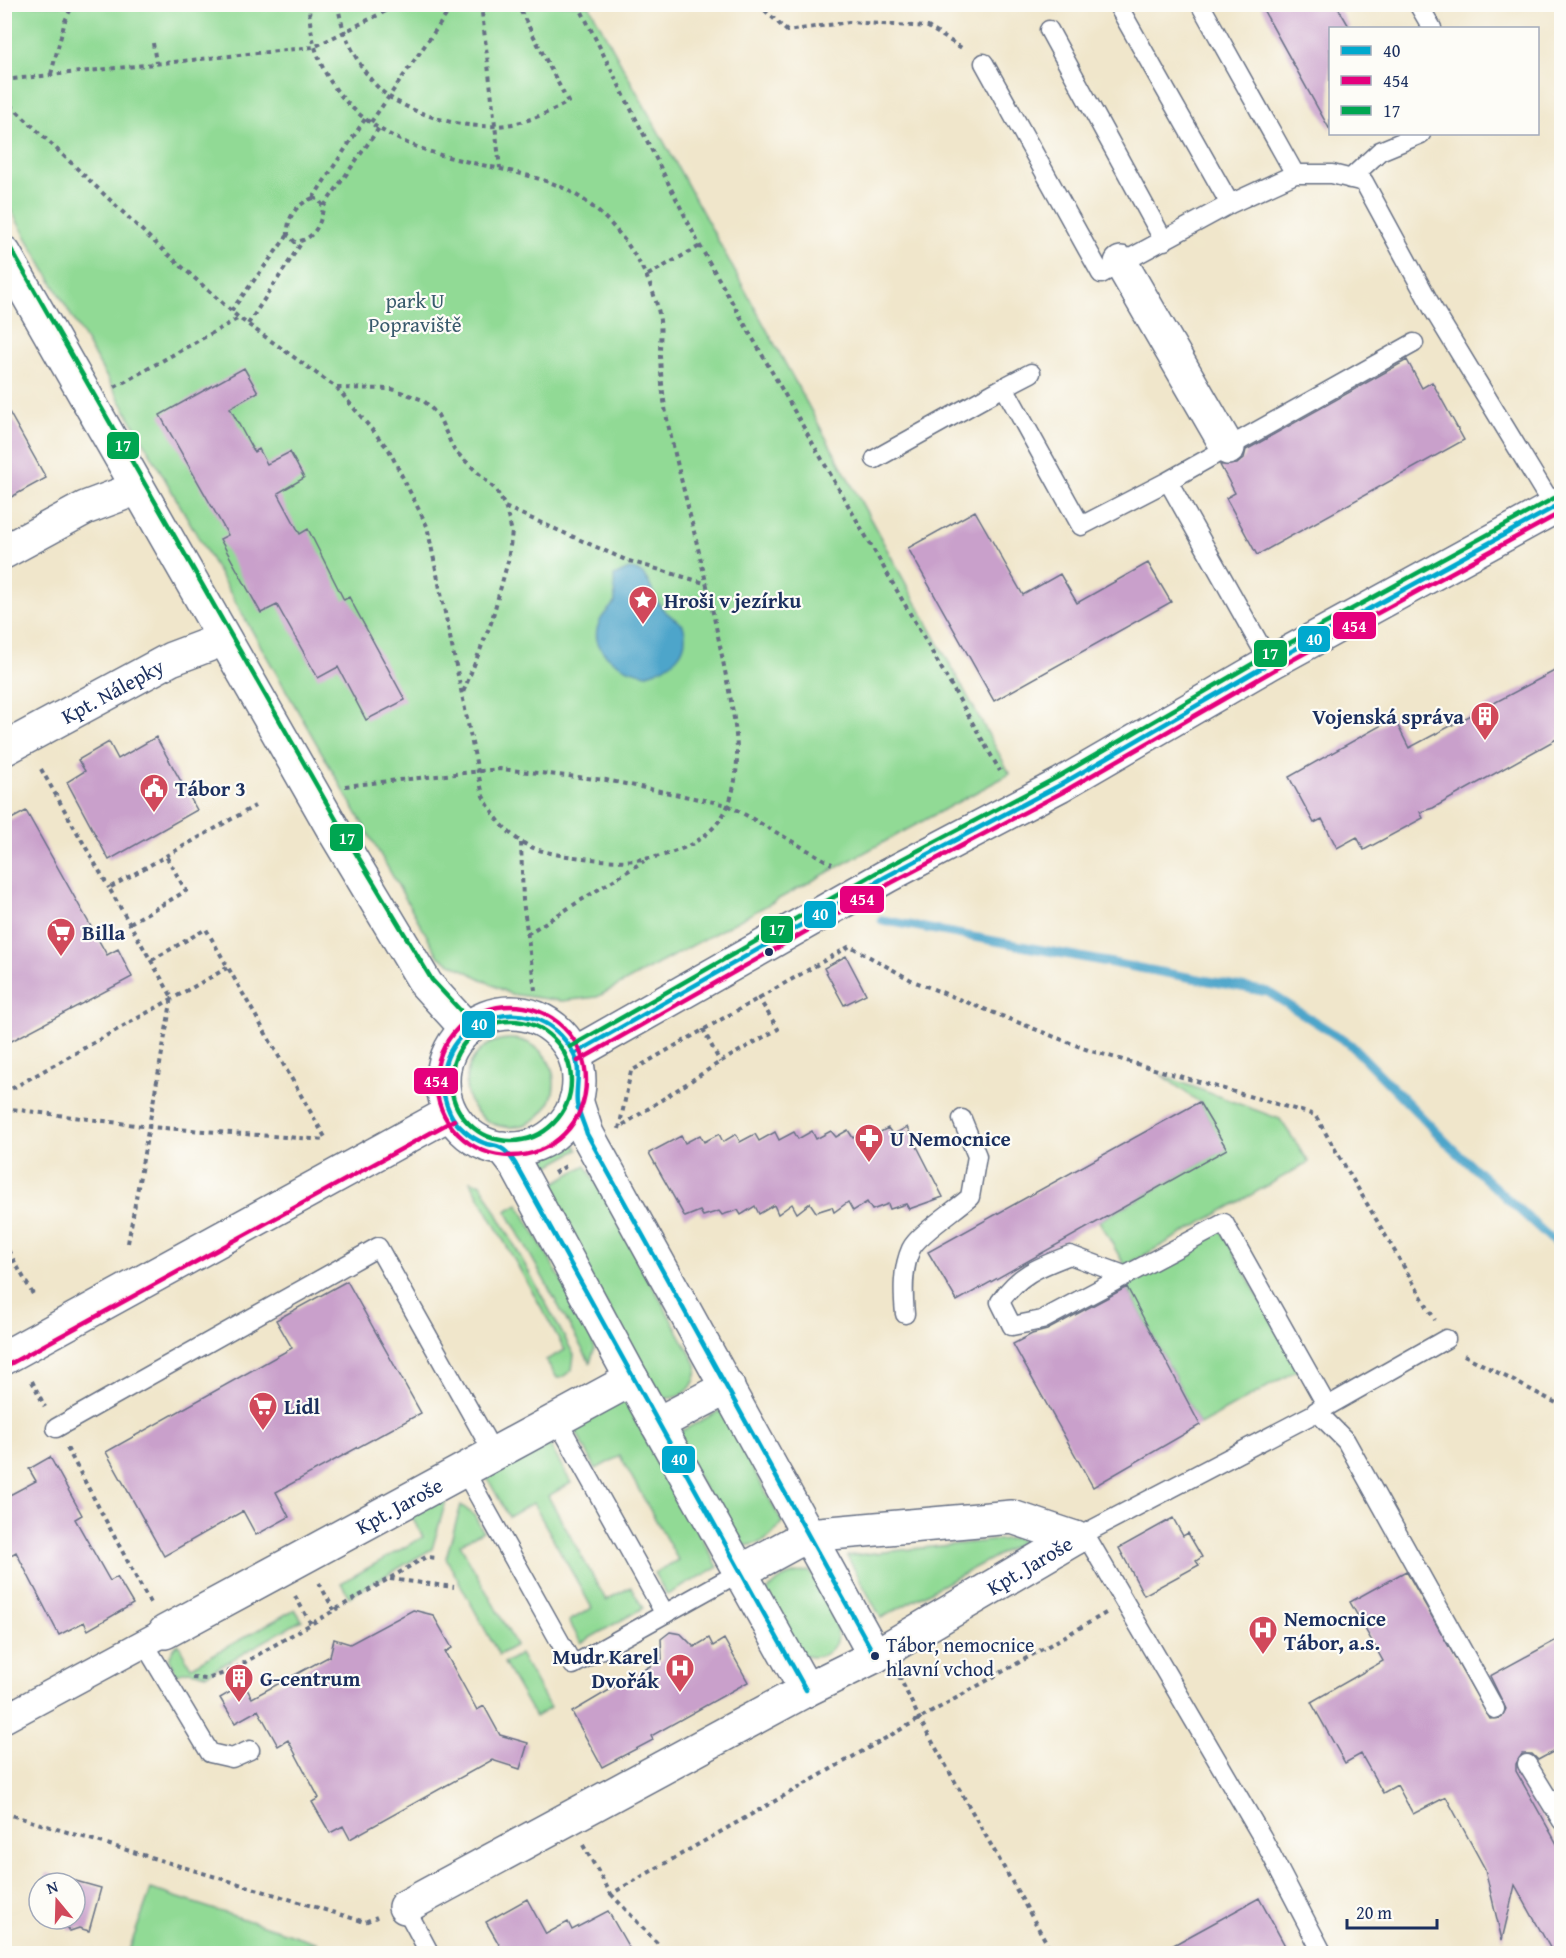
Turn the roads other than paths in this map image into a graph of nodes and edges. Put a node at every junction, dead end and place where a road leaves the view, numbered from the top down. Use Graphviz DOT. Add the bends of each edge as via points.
graph roads {
  1 [pos="1117,4"];
  2 [pos="1200,4"];
  3 [pos="1418,4"];
  4 [pos="1431,27"];
  5 [pos="1049,30"];
  6 [pos="984,63"];
  7 [pos="1419,135"];
  8 [pos="1295,174"];
  9 [pos="1350,179"];
  10 [pos="1230,204"];
  11 [pos="1164,241"];
  12 [pos="4,253"];
  13 [pos="1121,263"];
  14 [pos="1414,343"];
  15 [pos="1031,373"];
  16 [pos="1004,387"];
  17 [pos="1228,448"];
  18 [pos="875,459"];
  19 [pos="1168,482"];
  20 [pos="138,488"];
  21 [pos="1558,505"];
  22 [pos="4,552"];
  23 [pos="224,639"];
  24 [pos="1270,663"];
  25 [pos="4,749"];
  26 [pos="467,1029"];
  27 [pos="573,1054"];
  28 [pos="576,1100"];
  29 [pos="450,1113"];
  30 [pos="962,1119"];
  31 [pos="503,1148"];
  32 [pos="1124,1275"];
  33 [pos="905,1314"];
  34 [pos="1446,1339"];
  35 [pos="4,1358"];
  36 [pos="632,1379"];
  37 [pos="728,1387"];
  38 [pos="1322,1408"];
  39 [pos="557,1420"];
  40 [pos="657,1424"];
  41 [pos="56,1428"];
  42 [pos="494,1454"];
  43 [pos="464,1470"];
  44 [pos="808,1535"];
  45 [pos="1080,1536"];
  46 [pos="740,1572"];
  47 [pos="665,1614"];
  48 [pos="155,1638"];
  49 [pos="882,1652"];
  50 [pos="806,1690"];
  51 [pos="1495,1709"];
  52 [pos="4,1719"];
  53 [pos="250,1749"];
  54 [pos="1527,1764"];
  55 [pos="1562,1821"];
  56 [pos="405,1907"];
  57 [pos="430,1953"];
  58 [pos="1323,1953"];
  1 -- 10 [label="lane"];
  2 -- 8 [label="lane"];
  3 -- 4 [label="lane"];
  5 -- 11 [label="lane"];
  6 -- 13 [label="lane" via="1101,274"];
  7 -- 9 [label="lane" via="1380,151"];
  8 -- 9 [label="lane" via="1332,174"];
  8 -- 10 [label="lane"];
  9 -- 21 [label="lane" via="1364,182 1433,309"];
  10 -- 11 [label="lane"];
  11 -- 13 [label="lane"];
  12 -- 20 [label="street"];
  13 -- 17 [label="street"];
  14 -- 17 [label="lane"];
  15 -- 16 [label="lane"];
  16 -- 18 [label="lane"];
  16 -- 19 [label="lane" via="1081,526"];
  17 -- 19 [label="lane"];
  19 -- 24 [label="lane"];
  20 -- 22 [label="street" via="85,508"];
  20 -- 23 [label="street"];
  21 -- 24 [label="street"];
  23 -- 25 [label="street, Kpt. Nálepky" via="154,667"];
  23 -- 26 [label="street" via="426,984"];
  24 -- 27 [label="street" via="1060,785 887,876"];
  26 -- 27 [label="street" via="495,1015 526,1014 546,1022 562,1036"];
  26 -- 29 [label="street" via="452,1046 444,1068 443,1091"];
  27 -- 28 [label="street" via="578,1069"];
  28 -- 31 [label="street" via="556,1132 531,1145"];
  28 -- 37 [label="street" via="587,1134"];
  29 -- 31 [label="street" via="464,1130 482,1142"];
  29 -- 35 [label="street"];
  30 -- 33 [label="lane" via="977,1156 970,1197 911,1248 902,1290"];
  31 -- 36 [label="street" via="516,1165"];
  32 -- 32 [label="lane" via="1042,1320 1012,1326 1000,1302 1012,1284 1037,1268 1070,1255"];
  32 -- 38 [label="lane" via="1224,1223"];
  34 -- 38 [label="lane"];
  36 -- 39 [label="street, Kpt. Jaroše"];
  36 -- 40 [label="street"];
  37 -- 40 [label="street"];
  37 -- 44 [label="street"];
  38 -- 45 [label="lane"];
  38 -- 51 [label="lane" via="1347,1441"];
  39 -- 42 [label="street, Kpt. Jaroše"];
  39 -- 47 [label="lane"];
  40 -- 46 [label="street"];
  41 -- 42 [label="lane" via="378,1247"];
  42 -- 43 [label="street, Kpt. Jaroše"];
  43 -- 47 [label="lane" via="573,1665"];
  43 -- 48 [label="street, Kpt. Jaroše"];
  44 -- 45 [label="street, Kpt. Jaroše" via="1012,1517"];
  44 -- 46 [label="street"];
  44 -- 49 [label="street"];
  45 -- 49 [label="street, Kpt. Jaroše"];
  45 -- 58 [label="lane" via="1124,1602 1262,1837"];
  46 -- 47 [label="lane"];
  46 -- 50 [label="street"];
  48 -- 52 [label="street"];
  48 -- 53 [label="lane" via="169,1684 210,1752 232,1758"];
  49 -- 50 [label="street, Kpt. Jaroše"];
  50 -- 56 [label="street, Kpt. Jaroše"];
  54 -- 55 [label="lane"];
  56 -- 57 [label="lane"];
}
